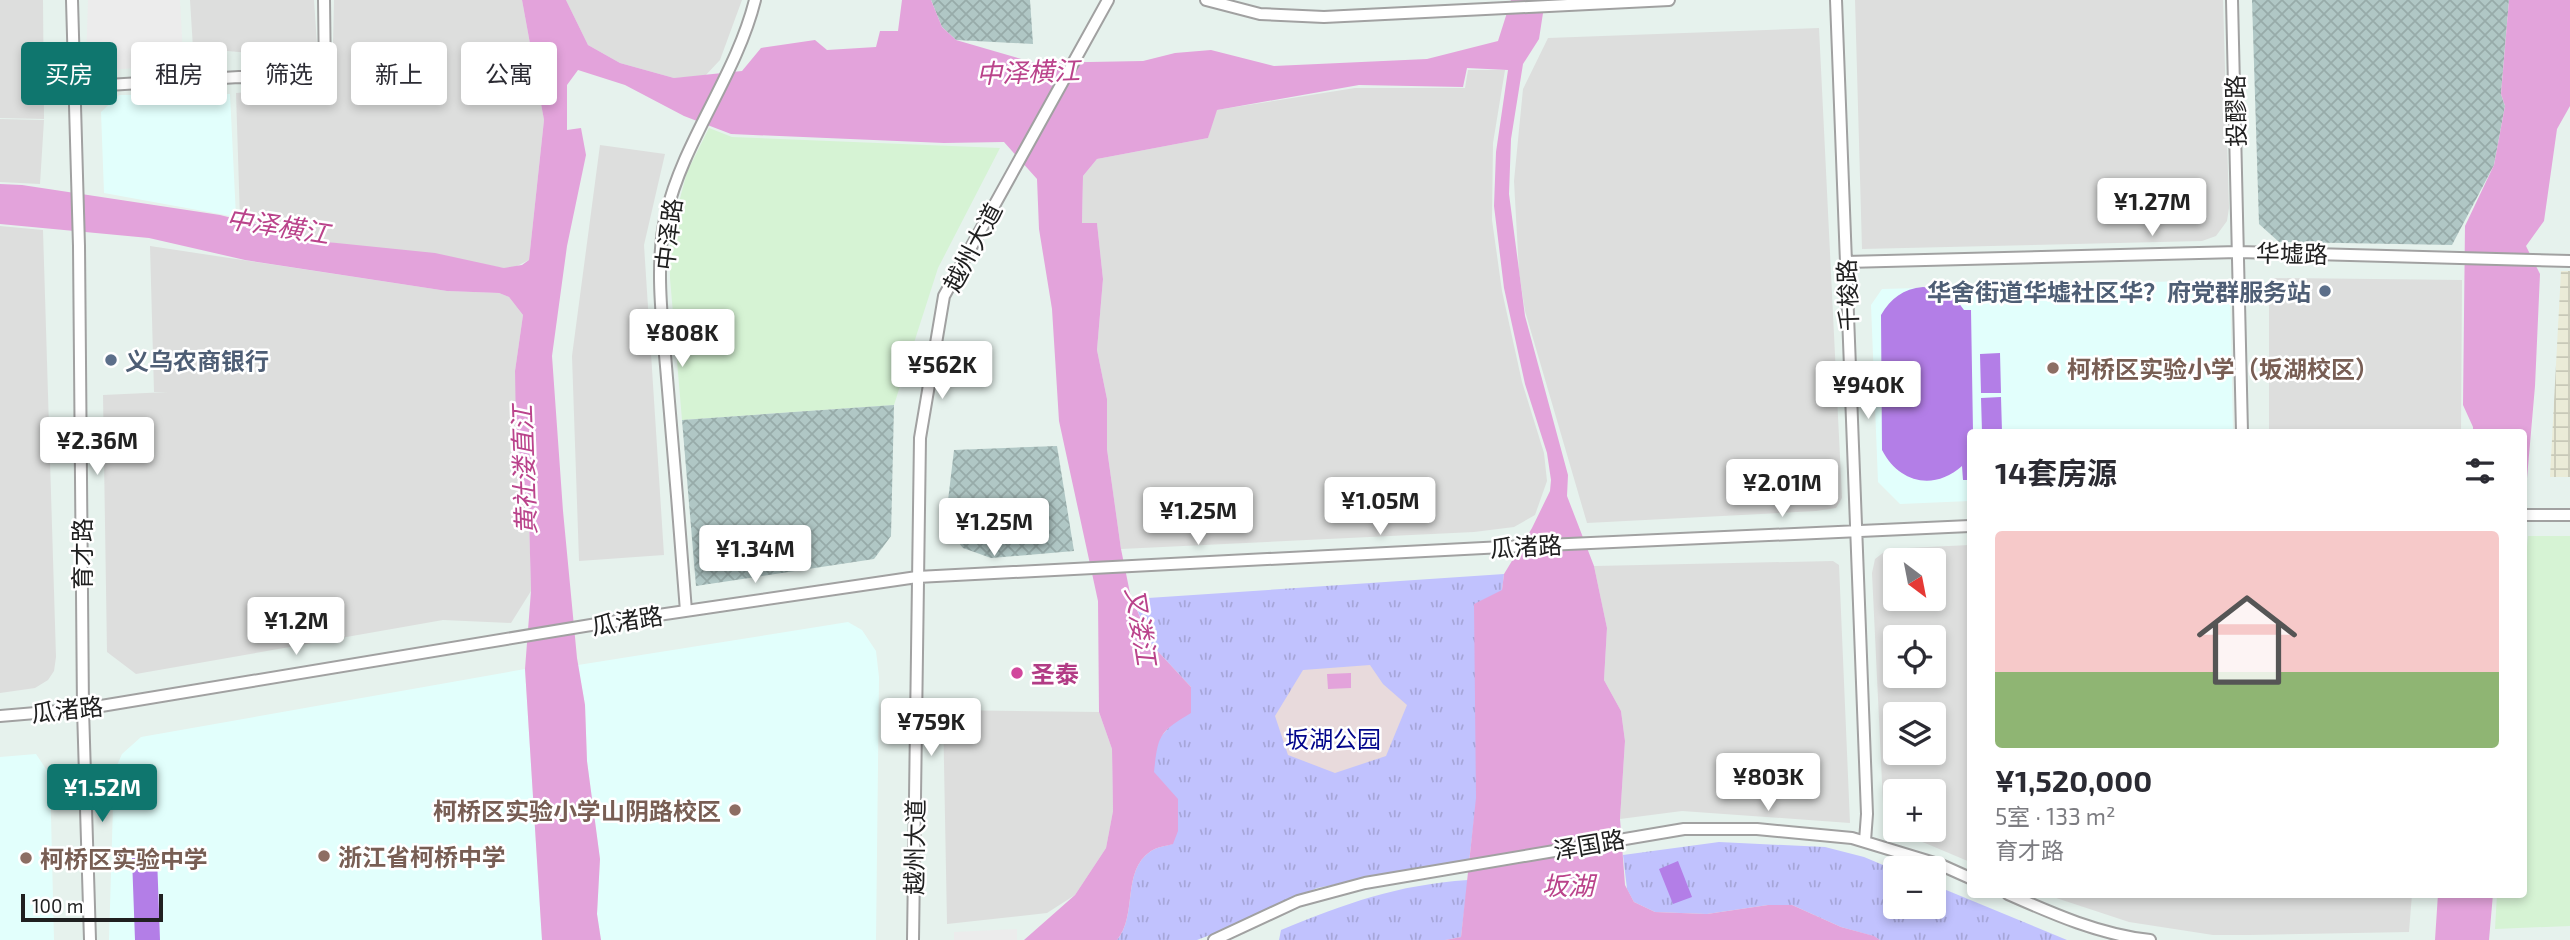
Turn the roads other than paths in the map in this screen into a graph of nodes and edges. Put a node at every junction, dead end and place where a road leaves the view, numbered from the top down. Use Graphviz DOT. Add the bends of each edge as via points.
graph roads {
  1 [pos="72,0"];
  2 [pos="324,0"];
  3 [pos="755,0"];
  4 [pos="1108,0"];
  5 [pos="1206,0"];
  6 [pos="1669,0"];
  7 [pos="1836,0"];
  8 [pos="2232,0"];
  9 [pos="73,42"];
  10 [pos="117,84"];
  11 [pos="76,105"];
  12 [pos="2238,252"];
  13 [pos="2570,261"];
  14 [pos="1846,262"];
  15 [pos="2242,429"];
  16 [pos="2570,515"];
  17 [pos="2527,516"];
  18 [pos="1967,526"];
  19 [pos="1856,531"];
  20 [pos="917,577"];
  21 [pos="686,611"];
  22 [pos="83,709"];
  23 [pos="0,716"];
  24 [pos="1865,841"];
  25 [pos="1967,877"];
  26 [pos="2018,898"];
  27 [pos="90,940"];
  28 [pos="913,940"];
  29 [pos="1214,940"];
  30 [pos="2150,940"];
  1 -- 9 [label="street, 育才路"];
  2 -- 10 [label="street" via="325,78 239,77"];
  3 -- 21 [label="street, 中泽路" via="730,67 676,177 661,246 662,315"];
  4 -- 20 [label="street, 越州大道" via="944,296 920,438"];
  5 -- 6 [label="street" via="1261,14 1324,17"];
  7 -- 14 [label="street, 千梭路"];
  8 -- 12 [label="street, 投醪路"];
  11 -- 22 [label="street, 育才路"];
  12 -- 13 [label="street, 华墟路"];
  12 -- 14 [label="street, 华墟路"];
  12 -- 15 [label="street, 投醪路"];
  14 -- 19 [label="street, 千梭路"];
  16 -- 17 [label="street"];
  18 -- 19 [label="street, 瓜渚路"];
  19 -- 20 [label="street, 瓜渚路"];
  19 -- 24 [label="street, 千梭路"];
  20 -- 21 [label="street, 瓜渚路"];
  20 -- 28 [label="street, 越州大道"];
  21 -- 22 [label="street, 瓜渚路"];
  22 -- 23 [label="street, 瓜渚路"];
  22 -- 27 [label="street, 育才路"];
  24 -- 25 [label="street, 泽国路"];
  24 -- 29 [label="street, 泽国路" via="1758,829 1644,835 1365,883 1298,901"];
  26 -- 30 [label="street" via="2079,923"];
}
